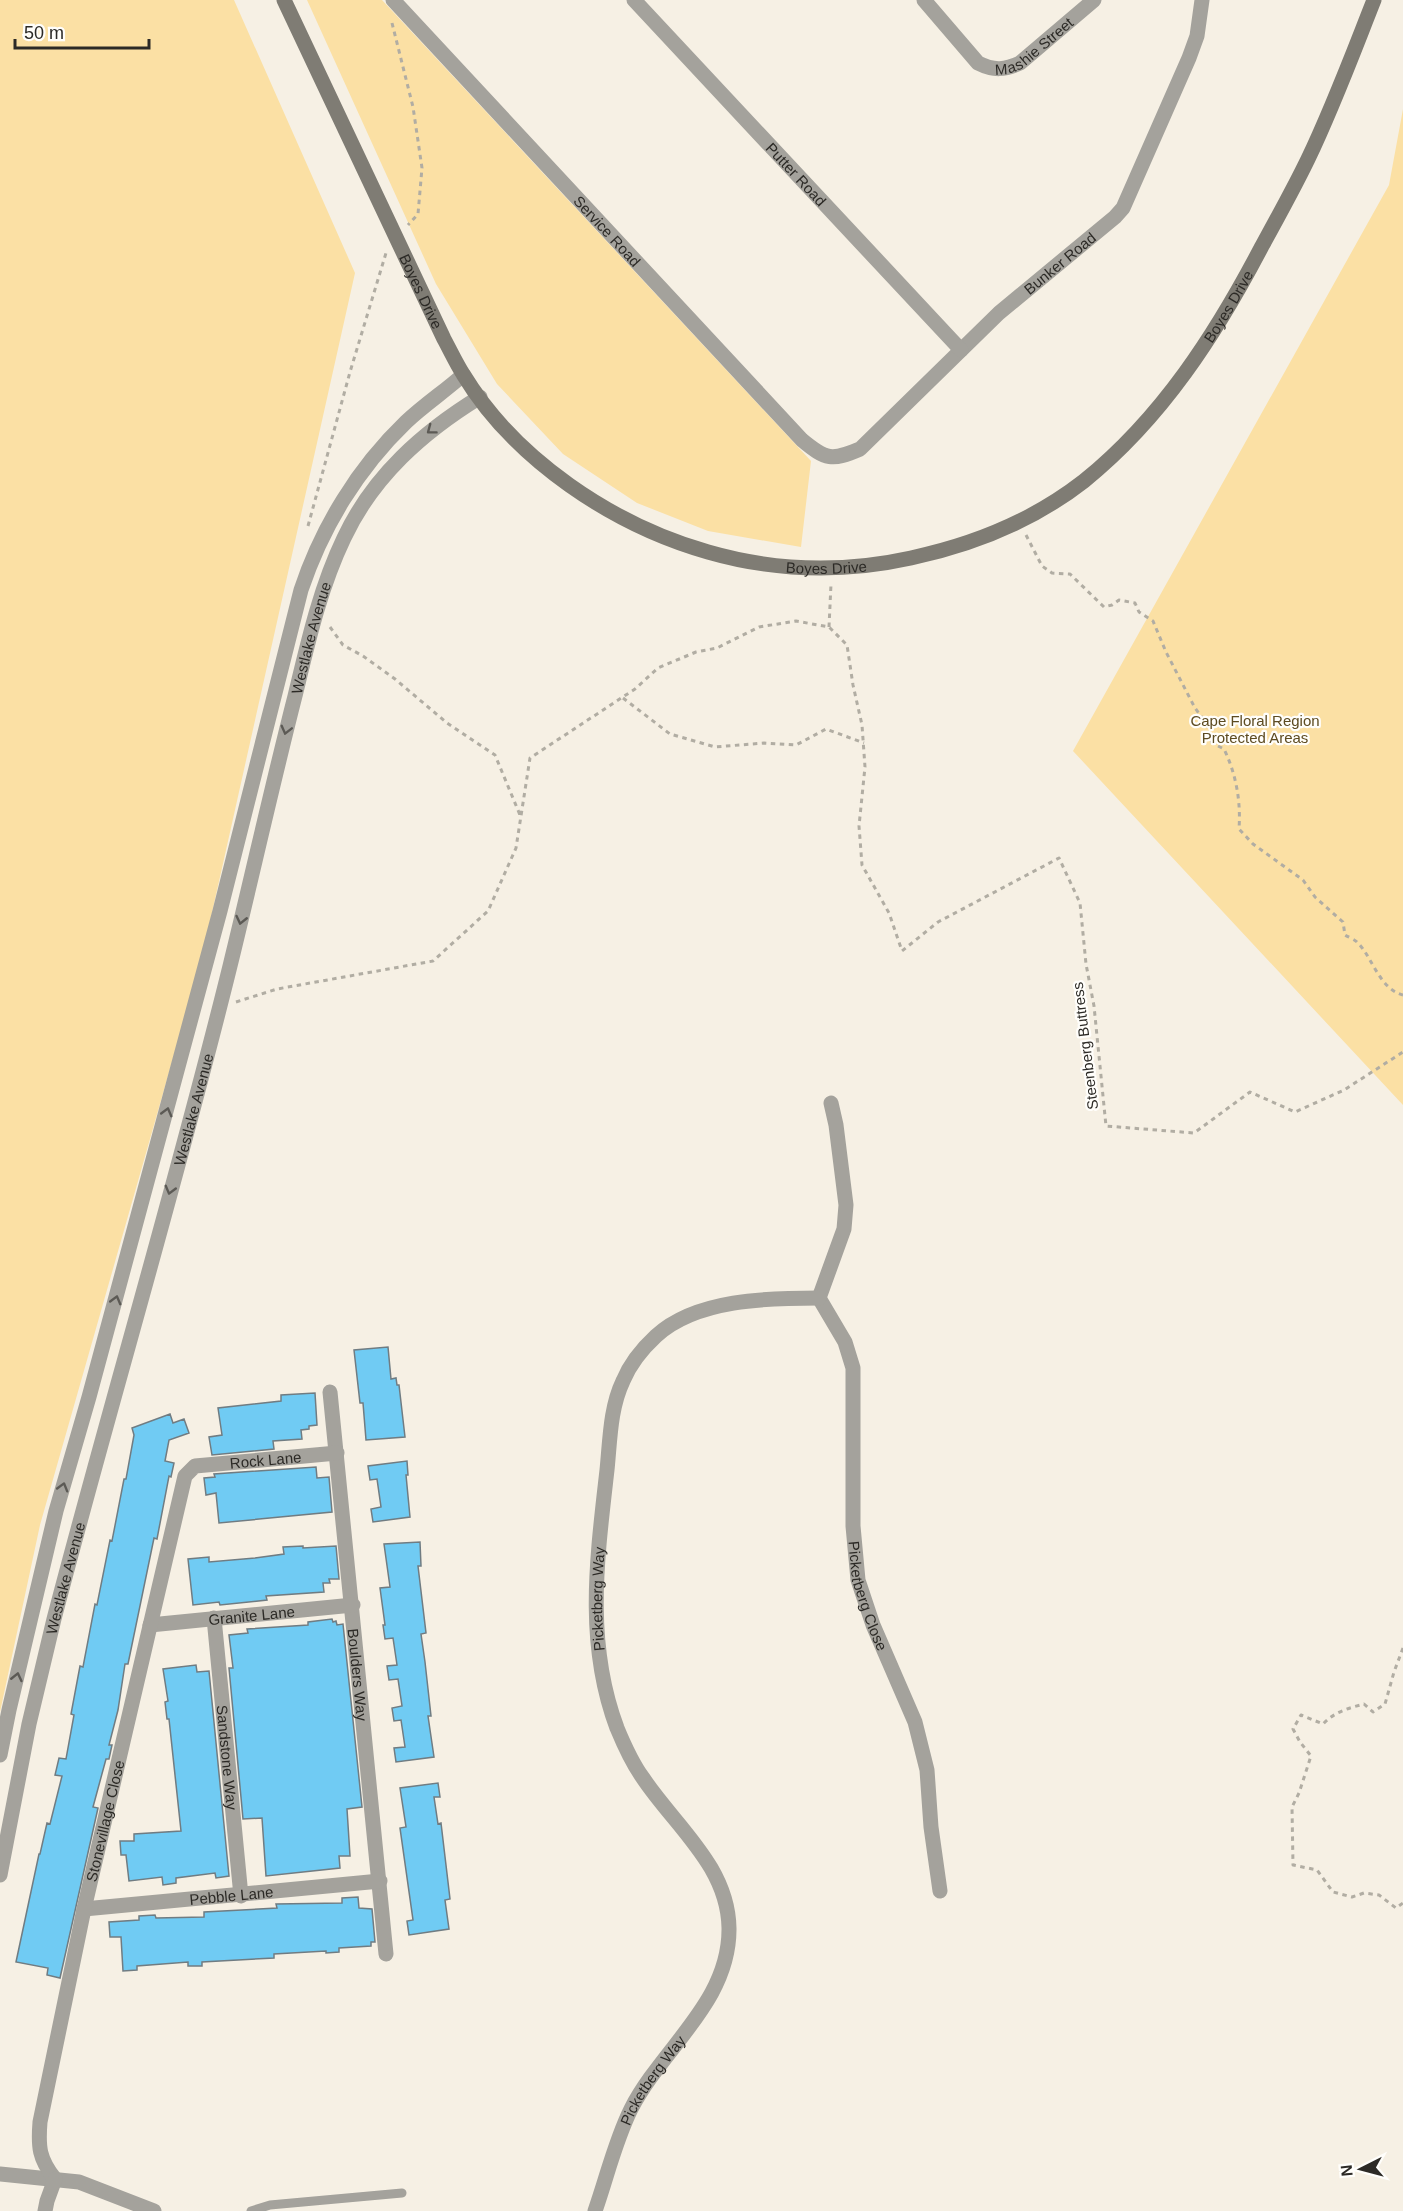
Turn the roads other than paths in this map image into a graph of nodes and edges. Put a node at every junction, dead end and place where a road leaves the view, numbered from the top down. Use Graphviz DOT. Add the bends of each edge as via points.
graph roads {
  1 [pos="284,0"];
  2 [pos="393,0"];
  3 [pos="634,0"];
  4 [pos="924,0"];
  5 [pos="1094,0"];
  6 [pos="1202,0"];
  7 [pos="1374,0"];
  8 [pos="961,350"];
  9 [pos="463,375"];
  10 [pos="480,398"];
  11 [pos="825,457"];
  12 [pos="831,1102"];
  13 [pos="819,1298"];
  14 [pos="330,1392"];
  15 [pos="337,1453"];
  16 [pos="195,1466"];
  17 [pos="353,1605"];
  18 [pos="214,1618"];
  19 [pos="150,1625"];
  20 [pos="0,1755"];
  21 [pos="0,1875"];
  22 [pos="380,1881"];
  23 [pos="940,1891"];
  24 [pos="241,1896"];
  25 [pos="84,1909"];
  26 [pos="386,1954"];
  27 [pos="0,2174"];
  28 [pos="55,2179"];
  29 [pos="402,2193"];
  30 [pos="45,2211"];
  31 [pos="154,2211"];
  32 [pos="251,2211"];
  33 [pos="595,2211"];
  1 -- 9 [label="main road, Boyes Drive"];
  2 -- 11 [label="street, Service Road" via="802,441"];
  3 -- 8 [label="street, Putter Road"];
  4 -- 5 [label="street, Mashie Street" via="978,63 998,69 1020,63"];
  6 -- 8 [label="street, Bunker Road" via="1189,58 1123,208"];
  7 -- 10 [label="main road, Boyes Drive" via="1309,158 1225,315 1195,360 1162,404 1083,482 990,534 951,549 881,565 814,568 766,565 721,556 657,535 591,500 557,477"];
  8 -- 11 [label="street, Bunker Road" via="860,449 836,458"];
  9 -- 10 [label="main road, Boyes Drive"];
  20 -- 9 [label="street, Westlake Avenue, one-way" via="56,1511 220,911 304,579 325,530 372,460 406,422"];
  10 -- 21 [label="street, Westlake Avenue, one-way" via="419,439 365,498 333,561 317,610 219,1007 54,1619"];
  12 -- 13 [label="street" via="846,1204 844,1229"];
  13 -- 23 [label="street, Picketberg Close" via="845,1342 853,1368 858,1580 915,1722 927,1770"];
  13 -- 33 [label="street, Picketberg Way" via="772,1298 723,1305 685,1317 657,1335 633,1362 614,1412 596,1592 596,1635 604,1685 630,1757 717,1877 728,1913 728,1944 711,1996 630,2110"];
  14 -- 15 [label="street, Boulders Way"];
  15 -- 16 [label="street, Rock Lane"];
  15 -- 17 [label="street, Boulders Way"];
  16 -- 19 [label="street, Stonevillage Close" via="185,1476"];
  17 -- 18 [label="street, Granite Lane"];
  17 -- 22 [label="street, Boulders Way"];
  18 -- 19 [label="street, Granite Lane"];
  18 -- 24 [label="street, Sandstone Way"];
  19 -- 25 [label="street, Stonevillage Close"];
  22 -- 24 [label="street, Pebble Lane"];
  22 -- 26 [label="street, Boulders Way"];
  24 -- 25 [label="street, Pebble Lane"];
  25 -- 28 [label="street, Stonevillage Close" via="40,2122 39,2151"];
  27 -- 28 [label="street"];
  28 -- 30 [label="street"];
  28 -- 31 [label="street" via="79,2182"];
  29 -- 32 [label="lane" via="270,2205"];
}
